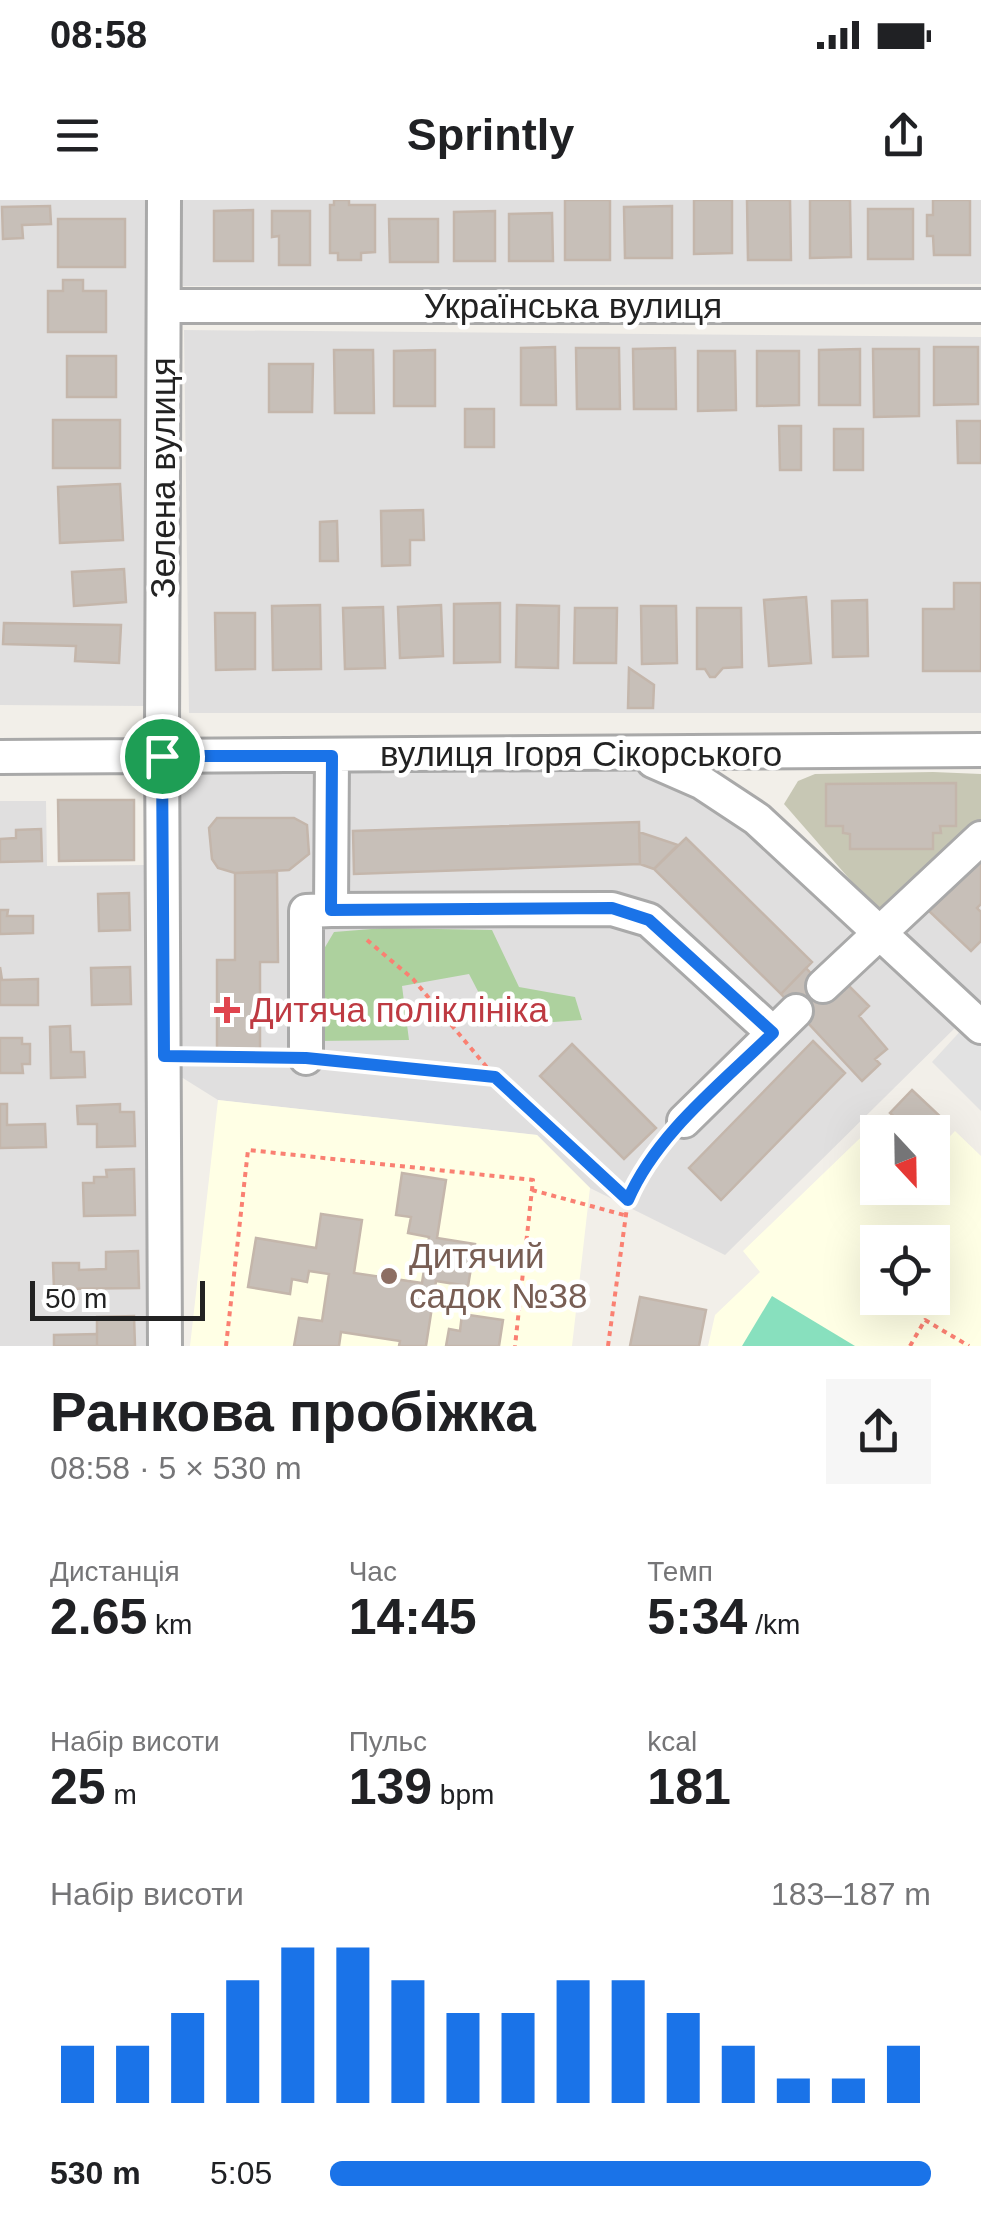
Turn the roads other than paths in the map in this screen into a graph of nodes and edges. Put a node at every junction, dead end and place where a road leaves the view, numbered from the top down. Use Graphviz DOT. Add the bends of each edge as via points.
graph roads {
  1 [pos="164,200"];
  2 [pos="164,306"];
  3 [pos="981,306"];
  4 [pos="981,750"];
  5 [pos="752,753"];
  6 [pos="633,754"];
  7 [pos="162,756"];
  8 [pos="332,756"];
  9 [pos="0,757"];
  10 [pos="757,819"];
  11 [pos="981,838"];
  12 [pos="331,910"];
  13 [pos="880,932"];
  14 [pos="823,986"];
  15 [pos="981,1028"];
  16 [pos="306,1058"];
  17 [pos="684,1121"];
  18 [pos="165,1346"];
  1 -- 2 [label="street, Зелена вулиця"];
  2 -- 3 [label="street, Українська вулиця"];
  2 -- 7 [label="street, Зелена вулиця"];
  4 -- 5 [label="street, вулиця Ігоря Сікорського"];
  5 -- 6 [label="street, вулиця Ігоря Сікорського"];
  5 -- 10 [label="street" via="748,769"];
  6 -- 8 [label="street, вулиця Ігоря Сікорського"];
  6 -- 10 [label="street" via="671,766"];
  7 -- 8 [label="street, вулиця Ігоря Сікорського"];
  7 -- 9 [label="street, вулиця Ігоря Сікорського"];
  7 -- 18 [label="street, Зелена вулиця"];
  8 -- 12 [label="street"];
  10 -- 13 [label="street"];
  11 -- 13 [label="street"];
  12 -- 16 [label="street" via="306,910"];
  12 -- 17 [label="street" via="612,908 649,920 784,1022"];
  13 -- 14 [label="street"];
  13 -- 15 [label="street"];
}
